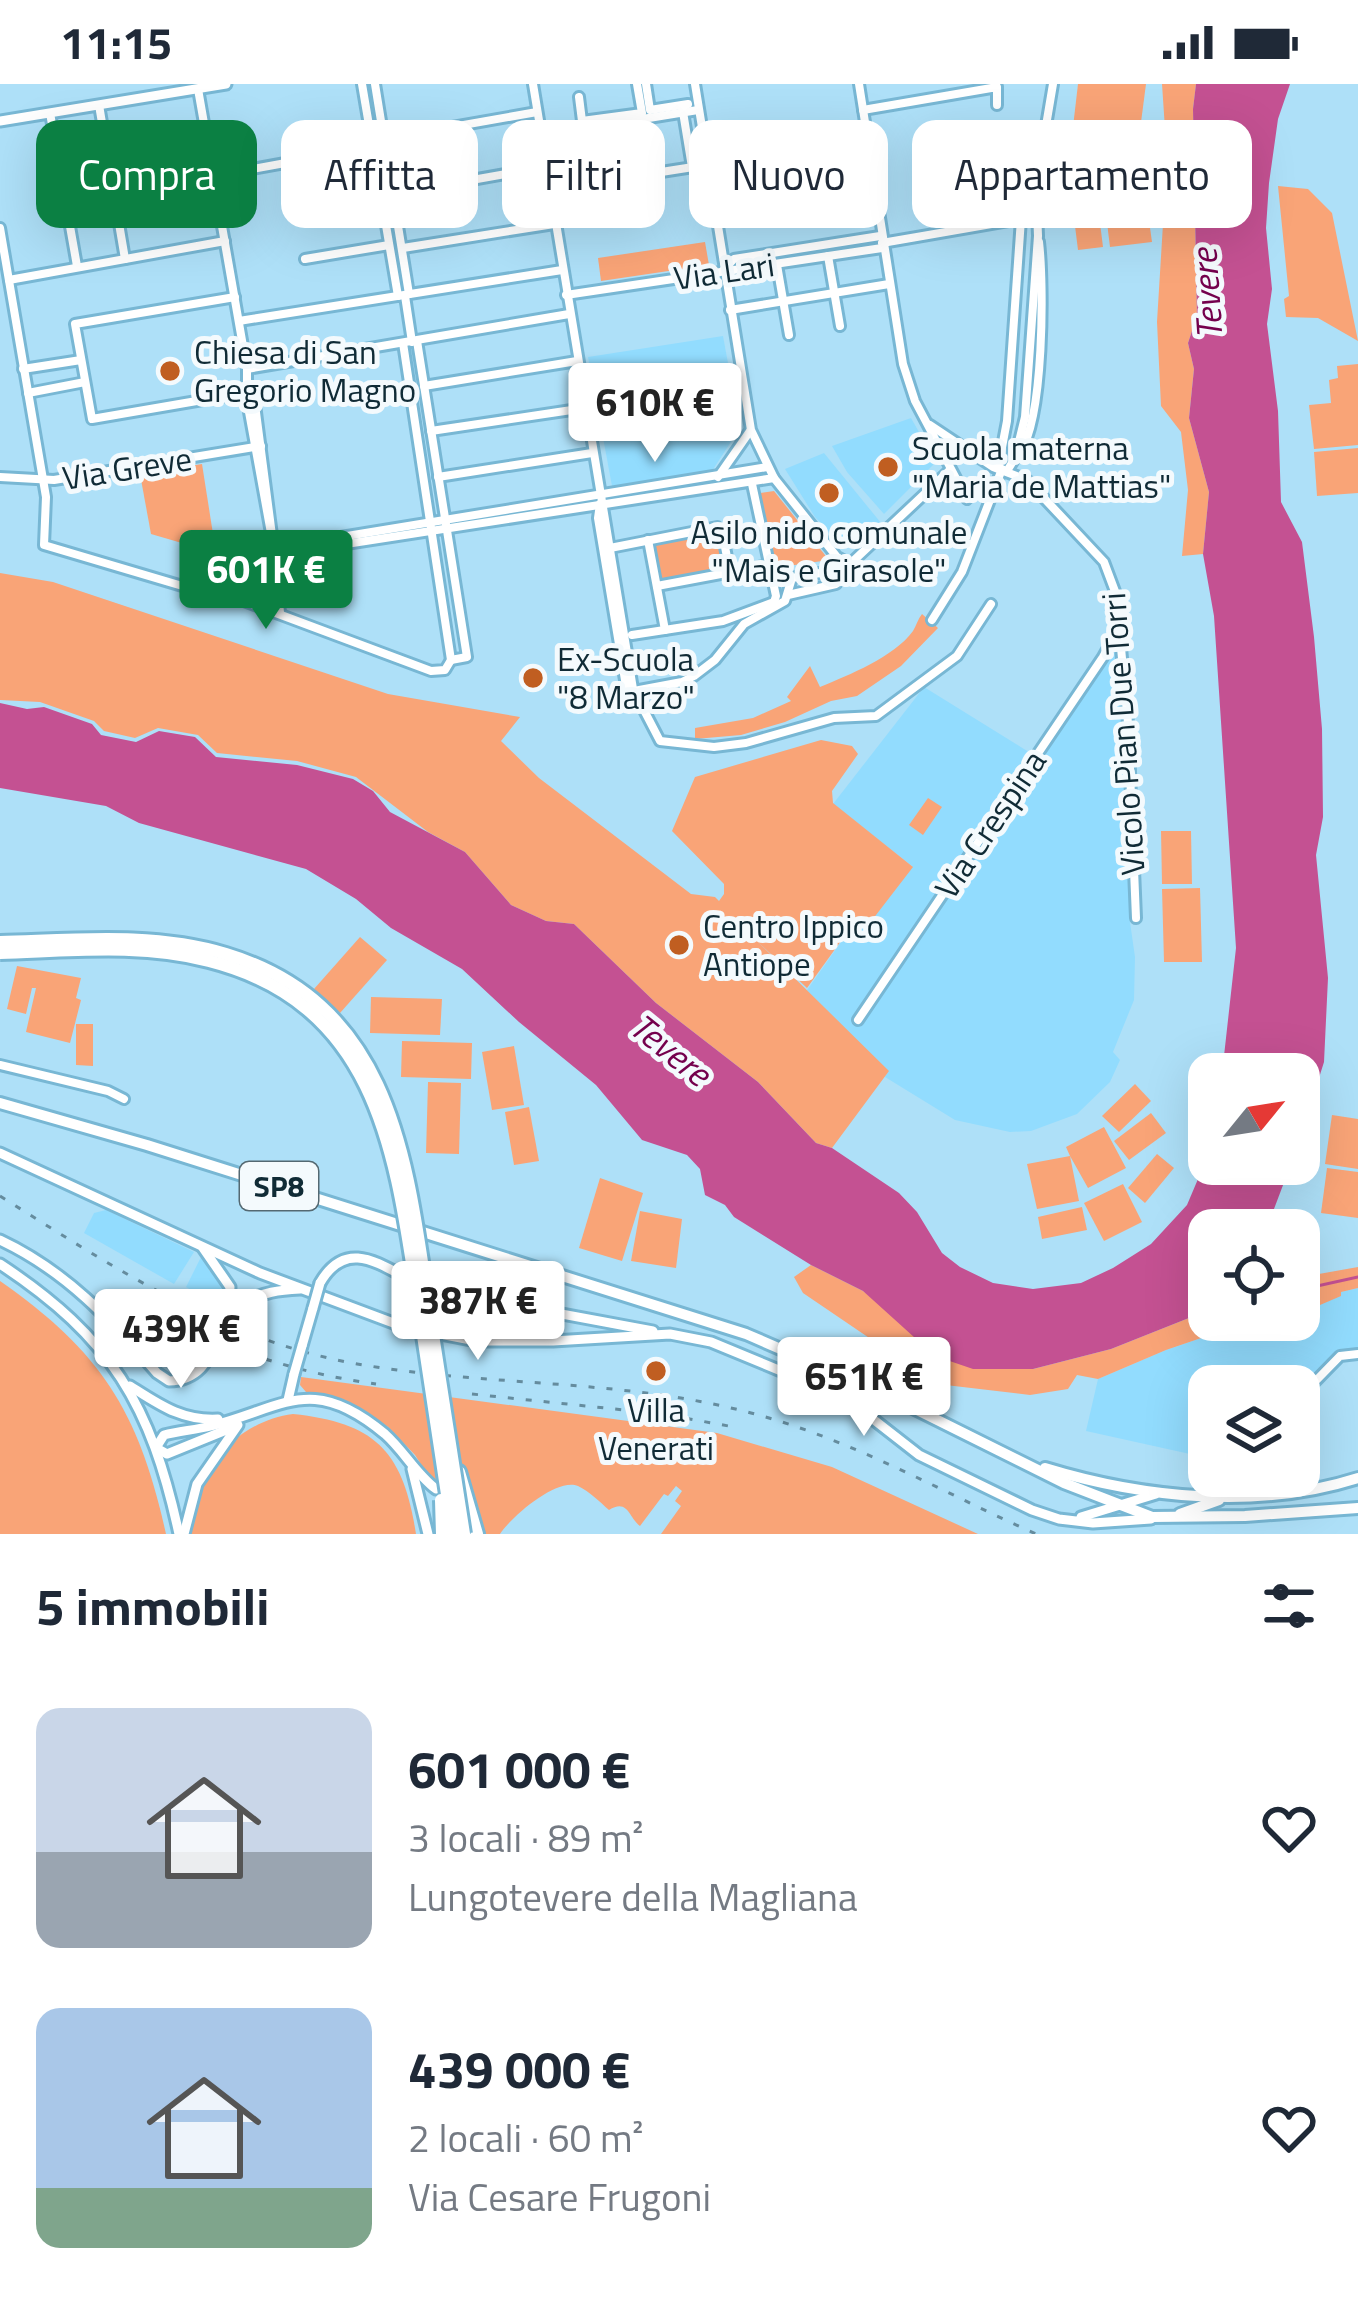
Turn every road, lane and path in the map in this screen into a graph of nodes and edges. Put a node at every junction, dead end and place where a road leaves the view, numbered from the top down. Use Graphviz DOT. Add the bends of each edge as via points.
graph roads {
  1 [pos="226,84"];
  2 [pos="362,84"];
  3 [pos="375,84"];
  4 [pos="532,84"];
  5 [pos="642,84"];
  6 [pos="695,84"];
  7 [pos="859,84"];
  8 [pos="1053,84"];
  9 [pos="198,89"];
  10 [pos="578,97"];
  11 [pos="99,105"];
  12 [pos="997,105"];
  13 [pos="685,108"];
  14 [pos="698,110"];
  15 [pos="863,110"];
  16 [pos="537,112"];
  17 [pos="50,113"];
  18 [pos="204,120"];
  19 [pos="368,120"];
  20 [pos="381,120"];
  21 [pos="538,120"];
  22 [pos="622,120"];
  23 [pos="699,120"];
  24 [pos="864,120"];
  25 [pos="1045,120"];
  26 [pos="0,121"];
  27 [pos="478,122"];
  28 [pos="689,142"];
  29 [pos="0,228"];
  30 [pos="223,228"];
  31 [pos="386,228"];
  32 [pos="399,228"];
  33 [pos="529,228"];
  34 [pos="555,228"];
  35 [pos="716,228"];
  36 [pos="880,228"];
  37 [pos="967,228"];
  38 [pos="1020,228"];
  39 [pos="1037,228"];
  40 [pos="225,241"];
  41 [pos="882,242"];
  42 [pos="389,245"];
  43 [pos="403,248"];
  44 [pos="828,256"];
  45 [pos="125,259"];
  46 [pos="305,259"];
  47 [pos="777,265"];
  48 [pos="77,266"];
  49 [pos="562,270"];
  50 [pos="723,270"];
  51 [pos="9,280"];
  52 [pos="889,284"];
  53 [pos="834,293"];
  54 [pos="404,295"];
  55 [pos="566,295"];
  56 [pos="235,297"];
  57 [pos="784,302"];
  58 [pos="730,310"];
  59 [pos="569,314"];
  60 [pos="239,321"];
  61 [pos="840,326"];
  62 [pos="789,335"];
  63 [pos="411,342"];
  64 [pos="81,360"];
  65 [pos="577,361"];
  66 [pos="247,368"];
  67 [pos="23,369"];
  68 [pos="85,382"];
  69 [pos="424,386"];
  70 [pos="250,392"];
  71 [pos="28,393"];
  72 [pos="585,408"];
  73 [pos="930,425"];
  74 [pos="751,430"];
  75 [pos="431,431"];
  76 [pos="258,447"];
  77 [pos="592,453"];
  78 [pos="767,466"];
  79 [pos="950,470"];
  80 [pos="1002,470"];
  81 [pos="0,477"];
  82 [pos="438,477"];
  83 [pos="718,477"];
  84 [pos="774,478"];
  85 [pos="43,481"];
  86 [pos="752,484"];
  87 [pos="967,499"];
  88 [pos="600,500"];
  89 [pos="446,524"];
  90 [pos="430,526"];
  91 [pos="648,540"];
  92 [pos="610,548"];
  93 [pos="274,549"];
  94 [pos="850,564"];
  95 [pos="770,565"];
  96 [pos="730,572"];
  97 [pos="278,581"];
  98 [pos="657,586"];
  99 [pos="788,595"];
  100 [pos="241,601"];
  101 [pos="991,604"];
  102 [pos="280,614"];
  103 [pos="932,620"];
  104 [pos="1119,627"];
  105 [pos="665,630"];
  106 [pos="632,635"];
  107 [pos="451,660"];
  108 [pos="634,691"];
  109 [pos="1136,918"];
  110 [pos="0,941"];
  111 [pos="0,952"];
  112 [pos="858,1020"];
  113 [pos="0,1065"];
  114 [pos="124,1099"];
  115 [pos="0,1103"];
  116 [pos="0,1153"];
  117 [pos="0,1240"];
  118 [pos="200,1246"];
  119 [pos="24,1252"];
  120 [pos="0,1264"];
  121 [pos="11,1272"];
  122 [pos="260,1273"];
  123 [pos="230,1286"];
  124 [pos="300,1288"];
  125 [pos="248,1299"];
  126 [pos="227,1324"];
  127 [pos="670,1334"];
  128 [pos="1358,1354"];
  129 [pos="1320,1376"];
  130 [pos="125,1383"];
  131 [pos="287,1400"];
  132 [pos="236,1421"];
  133 [pos="450,1442"];
  134 [pos="157,1447"];
  135 [pos="442,1462"];
  136 [pos="1024,1462"];
  137 [pos="411,1463"];
  138 [pos="1358,1478"];
  139 [pos="1320,1486"];
  140 [pos="1156,1494"];
  141 [pos="1171,1496"];
  142 [pos="1142,1497"];
  143 [pos="1188,1497"];
  144 [pos="1227,1497"];
  145 [pos="1099,1498"];
  146 [pos="1120,1507"];
  147 [pos="1358,1508"];
  148 [pos="1141,1513"];
  149 [pos="425,1514"];
  150 [pos="1093,1516"];
  151 [pos="1162,1518"];
  152 [pos="1062,1519"];
  153 [pos="182,1534"];
  154 [pos="428,1534"];
  155 [pos="442,1534"];
  156 [pos="453,1534"];
  157 [pos="464,1534"];
  158 [pos="477,1534"];
  159 [pos="1053,1534"];
  1 -- 9 [label="main road"];
  2 -- 19 [label="street"];
  3 -- 20 [label="street"];
  4 -- 16 [label="street"];
  5 -- 10 [label="street" via="641,112 582,121"];
  5 -- 13 [label="street" via="650,110"];
  6 -- 14 [label="street"];
  7 -- 15 [label="street"];
  8 -- 25 [label="street"];
  9 -- 11 [label="main road"];
  9 -- 18 [label="street"];
  11 -- 17 [label="main road"];
  11 -- 45 [label="street"];
  12 -- 15 [label="street" via="997,87"];
  13 -- 14 [label="street"];
  13 -- 22 [label="street"];
  13 -- 28 [label="street"];
  14 -- 23 [label="street"];
  15 -- 24 [label="street"];
  16 -- 21 [label="street"];
  16 -- 27 [label="street"];
  17 -- 26 [label="main road"];
  17 -- 48 [label="street"];
  29 -- 51 [label="street"];
  30 -- 40 [label="street"];
  31 -- 42 [label="street"];
  32 -- 43 [label="street"];
  33 -- 43 [label="street"];
  34 -- 49 [label="street"];
  35 -- 50 [label="street"];
  36 -- 41 [label="street"];
  37 -- 41 [label="street"];
  38 -- 80 [label="street"];
  39 -- 80 [label="street" via="1025,416 1016,458"];
  40 -- 45 [label="street"];
  40 -- 56 [label="street"];
  41 -- 44 [label="street, Via Lari"];
  41 -- 50 [label="street" via="734,259"];
  41 -- 52 [label="street"];
  42 -- 46 [label="street"];
  42 -- 54 [label="street"];
  43 -- 54 [label="street"];
  44 -- 47 [label="street, Via Lari"];
  44 -- 53 [label="street"];
  45 -- 48 [label="street"];
  47 -- 50 [label="street, Via Lari"];
  47 -- 57 [label="street"];
  48 -- 51 [label="street"];
  49 -- 54 [label="street"];
  49 -- 55 [label="street"];
  50 -- 55 [label="street, Via Lari"];
  50 -- 58 [label="street"];
  51 -- 67 [label="street"];
  52 -- 53 [label="street"];
  52 -- 73 [label="street" via="907,377"];
  53 -- 57 [label="street"];
  53 -- 61 [label="street"];
  54 -- 60 [label="street"];
  54 -- 63 [label="street"];
  55 -- 59 [label="street"];
  56 -- 60 [label="street"];
  56 -- 64 [label="street" via="75,324"];
  57 -- 58 [label="street"];
  57 -- 62 [label="street"];
  58 -- 74 [label="street"];
  59 -- 63 [label="street"];
  59 -- 65 [label="street"];
  60 -- 66 [label="street"];
  63 -- 66 [label="street"];
  63 -- 69 [label="street"];
  63 -- 90 [label="street"];
  64 -- 67 [label="street"];
  64 -- 68 [label="street"];
  65 -- 69 [label="street"];
  65 -- 72 [label="street"];
  66 -- 70 [label="street"];
  67 -- 71 [label="street"];
  68 -- 70 [label="street" via="92,419"];
  68 -- 71 [label="street"];
  69 -- 75 [label="street"];
  70 -- 76 [label="street"];
  71 -- 85 [label="street"];
  72 -- 75 [label="street"];
  72 -- 77 [label="street"];
  73 -- 79 [label="street"];
  73 -- 80 [label="street, Vicolo Pian Due Torri"];
  74 -- 78 [label="street"];
  74 -- 83 [label="street"];
  75 -- 82 [label="street"];
  76 -- 85 [label="street, Via Greve"];
  76 -- 93 [label="street"];
  77 -- 82 [label="street"];
  77 -- 88 [label="street"];
  78 -- 83 [label="street"];
  78 -- 84 [label="street"];
  79 -- 87 [label="street"];
  79 -- 94 [label="street"];
  80 -- 103 [label="street" via="962,572"];
  80 -- 104 [label="street, Vicolo Pian Due Torri" via="1027,480 1104,562"];
  81 -- 85 [label="street, Via Greve"];
  82 -- 89 [label="street"];
  83 -- 88 [label="street"];
  84 -- 86 [label="street"];
  84 -- 94 [label="street"];
  85 -- 100 [label="street" via="44,545"];
  86 -- 88 [label="street"];
  86 -- 95 [label="street"];
  88 -- 89 [label="street"];
  88 -- 92 [label="street"];
  88 -- 108 [label="street" via="626,686"];
  89 -- 90 [label="street"];
  89 -- 107 [label="street" via="467,657"];
  90 -- 93 [label="street"];
  90 -- 107 [label="street"];
  91 -- 92 [label="street"];
  91 -- 96 [label="street" via="721,528"];
  91 -- 98 [label="street"];
  92 -- 108 [label="street"];
  93 -- 97 [label="street"];
  94 -- 99 [label="street" via="833,586"];
  94 -- 99 [label="street" via="792,578"];
  95 -- 96 [label="street"];
  95 -- 105 [label="street" via="771,605"];
  96 -- 98 [label="street"];
  97 -- 100 [label="street" via="240,572"];
  97 -- 102 [label="street"];
  98 -- 105 [label="street"];
  99 -- 108 [label="street" via="744,624 694,676"];
  100 -- 102 [label="street"];
  101 -- 108 [label="street" via="953,661 870,718 691,747 657,739"];
  102 -- 107 [label="street" via="435,673"];
  104 -- 109 [label="street, Vicolo Pian Due Torri"];
  104 -- 112 [label="street, Via Crespina"];
  105 -- 106 [label="street"];
  110 -- 133 [label="highway, bridge" via="152,941 219,952 288,982 339,1025 379,1082 402,1143"];
  111 -- 135 [label="highway, bridge" via="143,951 212,962 278,990 338,1040 372,1094 394,1158"];
  113 -- 114 [label="street"];
  115 -- 136 [label="main road, SP8" via="746,1334"];
  116 -- 118 [label="main road"];
  117 -- 119 [label="main road"];
  118 -- 122 [label="main road"];
  118 -- 123 [label="main road"];
  119 -- 121 [label="main road"];
  119 -- 126 [label="main road" via="88,1297 165,1380 202,1368"];
  120 -- 121 [label="main road"];
  121 -- 130 [label="main road" via="84,1333"];
  122 -- 124 [label="main road"];
  122 -- 125 [label="main road"];
  123 -- 125 [label="street"];
  123 -- 126 [label="main road"];
  124 -- 125 [label="main road"];
  124 -- 127 [label="main road" via="456,1339"];
  125 -- 126 [label="main road"];
  127 -- 131 [label="main road, bridge" via="449,1293 362,1258 334,1266 320,1283"];
  127 -- 152 [label="main road" via="744,1353 846,1398 926,1459"];
  128 -- 129 [label="street" via="1340,1356"];
  130 -- 132 [label="main road" via="184,1417"];
  130 -- 134 [label="main road"];
  131 -- 132 [label="main road"];
  131 -- 137 [label="main road" via="353,1413"];
  132 -- 134 [label="main road" via="164,1435"];
  132 -- 134 [label="main road" via="175,1453"];
  132 -- 153 [label="main road" via="197,1484"];
  133 -- 157 [label="highway, bridge"];
  133 -- 158 [label="highway, bridge"];
  134 -- 153 [label="main road"];
  135 -- 155 [label="highway, bridge"];
  135 -- 156 [label="highway, bridge"];
  136 -- 140 [label="main road"];
  136 -- 145 [label="main road"];
  137 -- 149 [label="main road"];
  137 -- 149 [label="main road" via="436,1493"];
  138 -- 139 [label="main road"];
  140 -- 141 [label="main road"];
  140 -- 142 [label="main road"];
  141 -- 143 [label="main road"];
  141 -- 151 [label="main road" via="1175,1509"];
  142 -- 146 [label="main road"];
  142 -- 148 [label="main road"];
  144 -- 151 [label="main road"];
  145 -- 146 [label="main road"];
  145 -- 150 [label="main road"];
  146 -- 148 [label="main road"];
  146 -- 150 [label="main road"];
  147 -- 151 [label="main road"];
  148 -- 151 [label="main road"];
  149 -- 154 [label="main road"];
  150 -- 152 [label="main road"];
  151 -- 152 [label="main road"];
  152 -- 159 [label="street"];
}
